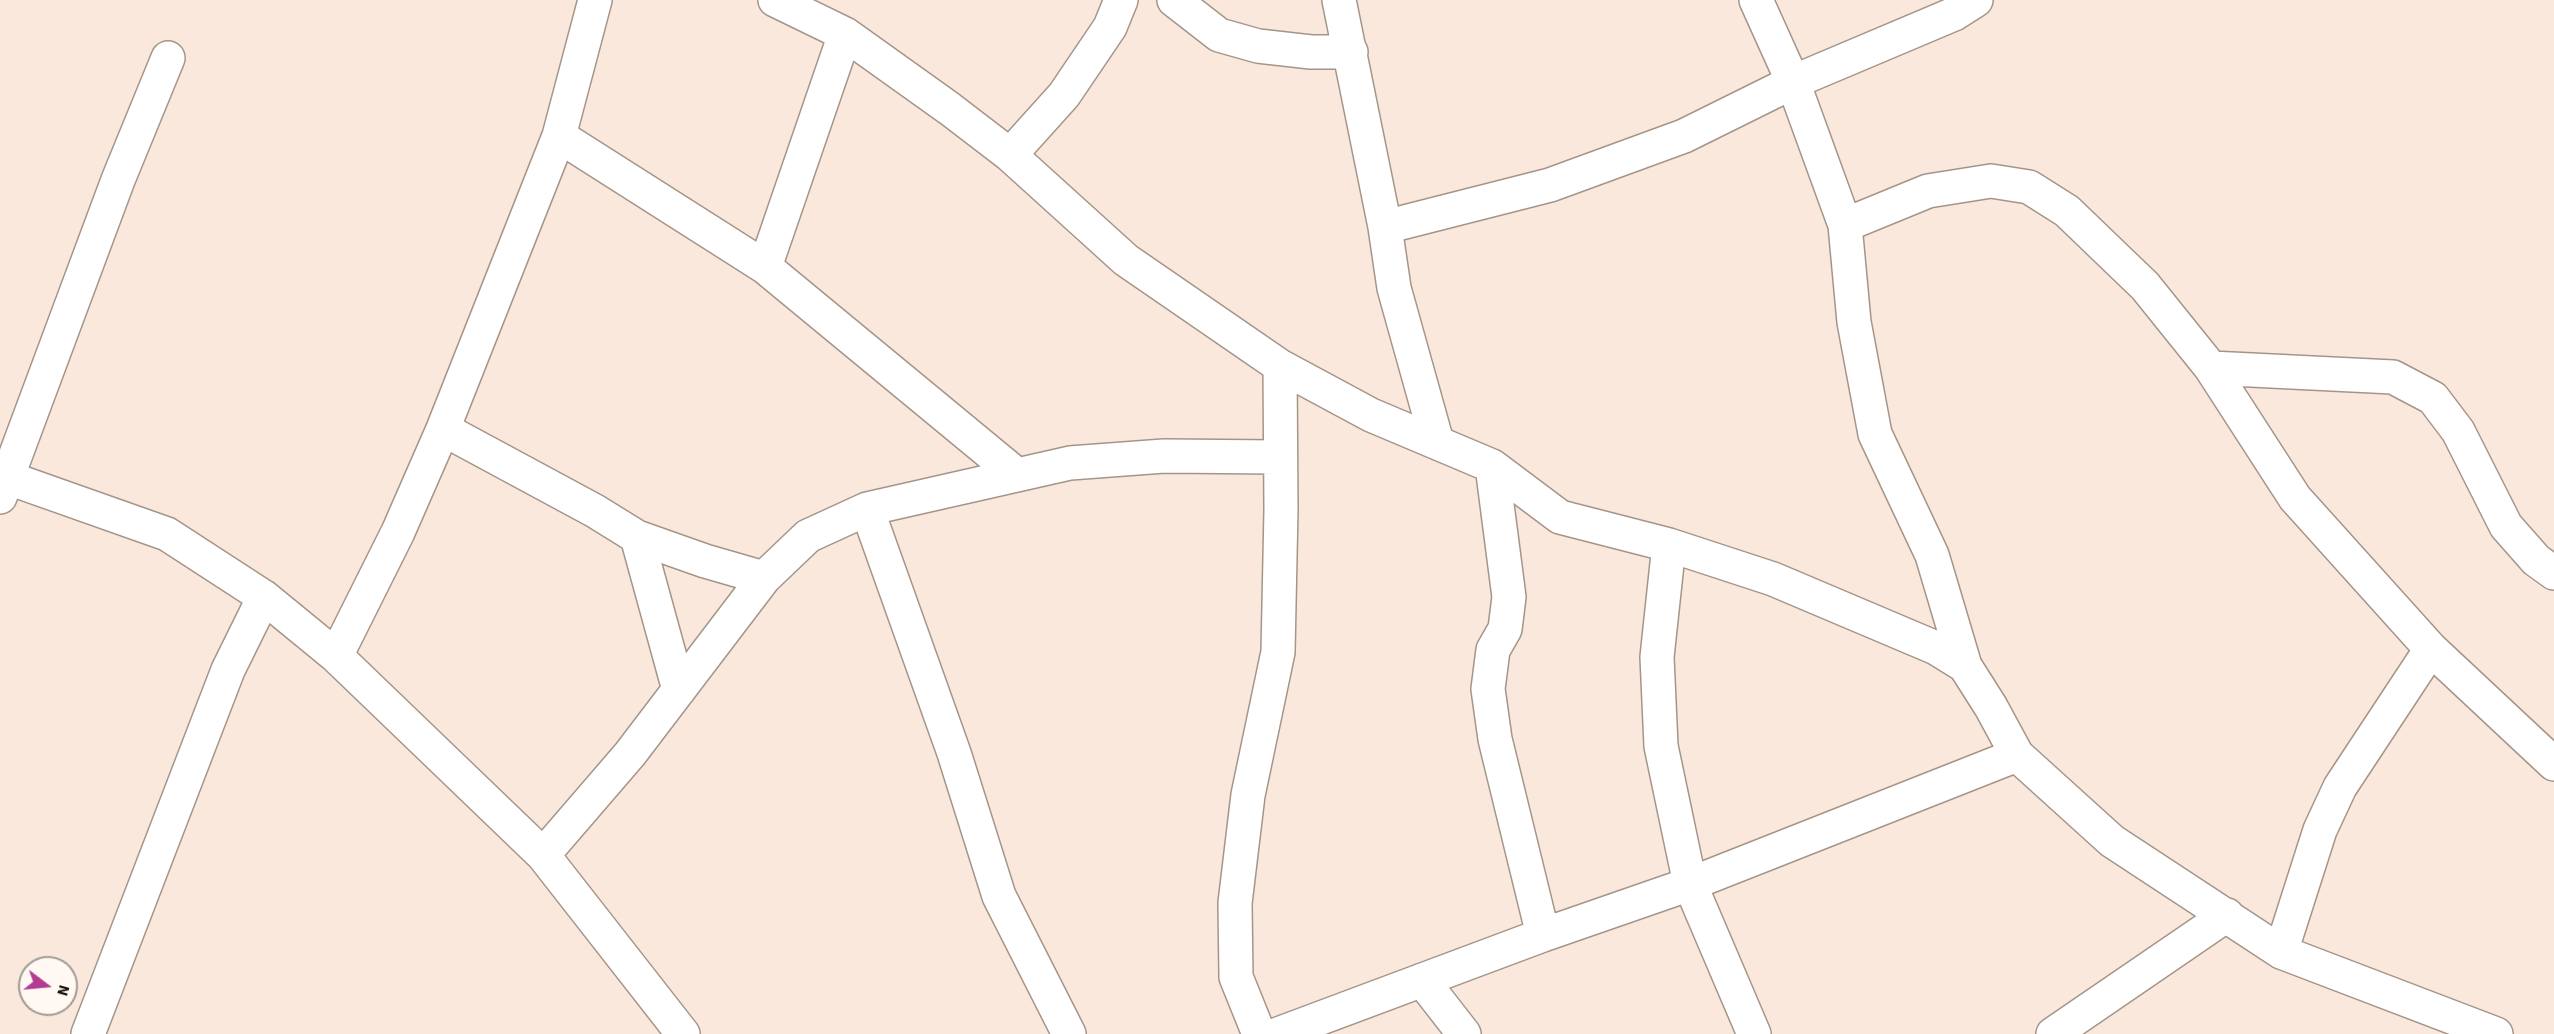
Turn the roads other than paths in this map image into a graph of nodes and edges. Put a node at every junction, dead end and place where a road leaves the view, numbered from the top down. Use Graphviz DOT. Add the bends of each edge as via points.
graph roads {
  1 [pos="595,0"];
  2 [pos="776,0"];
  3 [pos="1121,0"];
  4 [pos="1174,0"];
  5 [pos="1340,0"];
  6 [pos="1756,0"];
  7 [pos="1976,0"];
  8 [pos="845,34"];
  9 [pos="1351,52"];
  10 [pos="168,58"];
  11 [pos="1793,81"];
  12 [pos="559,136"];
  13 [pos="1010,155"];
  14 [pos="1845,225"];
  15 [pos="1385,227"];
  16 [pos="765,267"];
  17 [pos="1280,366"];
  18 [pos="2211,368"];
  19 [pos="443,429"];
  20 [pos="1437,442"];
  21 [pos="1279,457"];
  22 [pos="1492,466"];
  23 [pos="1017,475"];
  24 [pos="3,483"];
  25 [pos="867,508"];
  26 [pos="637,537"];
  27 [pos="1669,545"];
  28 [pos="2554,573"];
  29 [pos="764,578"];
  30 [pos="264,597"];
  31 [pos="2431,649"];
  32 [pos="336,656"];
  33 [pos="1965,666"];
  34 [pos="680,690"];
  35 [pos="2017,755"];
  36 [pos="2554,764"];
  37 [pos="543,855"];
  38 [pos="1690,884"];
  39 [pos="2227,915"];
  40 [pos="1543,935"];
  41 [pos="2281,952"];
  42 [pos="1422,980"];
  43 [pos="88,1034"];
  44 [pos="683,1034"];
  45 [pos="1068,1034"];
  46 [pos="1259,1034"];
  47 [pos="1278,1034"];
  48 [pos="1464,1034"];
  49 [pos="1754,1034"];
  50 [pos="2053,1034"];
  51 [pos="2496,1034"];
  1 -- 12 [label="street"];
  2 -- 8 [label="street"];
  3 -- 13 [label="street" via="1110,27 1064,94"];
  4 -- 9 [label="street" via="1219,35 1258,46"];
  5 -- 9 [label="street"];
  6 -- 11 [label="street"];
  7 -- 11 [label="street" via="1954,14"];
  8 -- 13 [label="street"];
  8 -- 16 [label="street"];
  9 -- 15 [label="street"];
  10 -- 24 [label="street"];
  11 -- 14 [label="street"];
  11 -- 15 [label="street" via="1684,136 1550,185"];
  12 -- 16 [label="street"];
  12 -- 19 [label="street"];
  13 -- 17 [label="street" via="1126,260"];
  14 -- 18 [label="street" via="1928,191 1991,181 2029,187 2067,211 2145,286"];
  14 -- 33 [label="street" via="1854,322 1875,434 1932,555"];
  15 -- 20 [label="street" via="1394,288"];
  16 -- 23 [label="street"];
  17 -- 20 [label="street" via="1371,415"];
  17 -- 21 [label="street"];
  18 -- 28 [label="street" via="2393,377 2433,398 2458,431 2506,526 2536,560"];
  18 -- 31 [label="street" via="2295,498"];
  19 -- 26 [label="street"];
  19 -- 32 [label="street" via="398,532"];
  20 -- 22 [label="street"];
  21 -- 23 [label="street" via="1164,456 1070,463"];
  21 -- 46 [label="street" via="1278,652 1248,795 1235,903 1236,977"];
  22 -- 27 [label="street" via="1560,517"];
  22 -- 40 [label="street" via="1509,597 1505,629 1493,650 1488,689 1495,739"];
  23 -- 25 [label="street"];
  24 -- 30 [label="street" via="167,534"];
  25 -- 29 [label="street" via="808,536"];
  25 -- 45 [label="street" via="954,753 999,896"];
  26 -- 29 [label="street"];
  26 -- 34 [label="street"];
  27 -- 33 [label="street" via="1773,579 1936,648"];
  27 -- 38 [label="street" via="1658,657 1661,746"];
  29 -- 34 [label="street"];
  30 -- 32 [label="street"];
  30 -- 43 [label="street" via="228,670"];
  31 -- 36 [label="street"];
  31 -- 41 [label="street" via="2340,787 2320,830"];
  32 -- 37 [label="street"];
  33 -- 35 [label="street"];
  34 -- 37 [label="street"];
  35 -- 38 [label="street"];
  35 -- 39 [label="street" via="2112,841"];
  37 -- 44 [label="street"];
  38 -- 40 [label="street"];
  38 -- 49 [label="street"];
  39 -- 41 [label="street"];
  39 -- 50 [label="street"];
  40 -- 42 [label="street"];
  41 -- 51 [label="street"];
  42 -- 47 [label="street"];
  42 -- 48 [label="street"];
}
